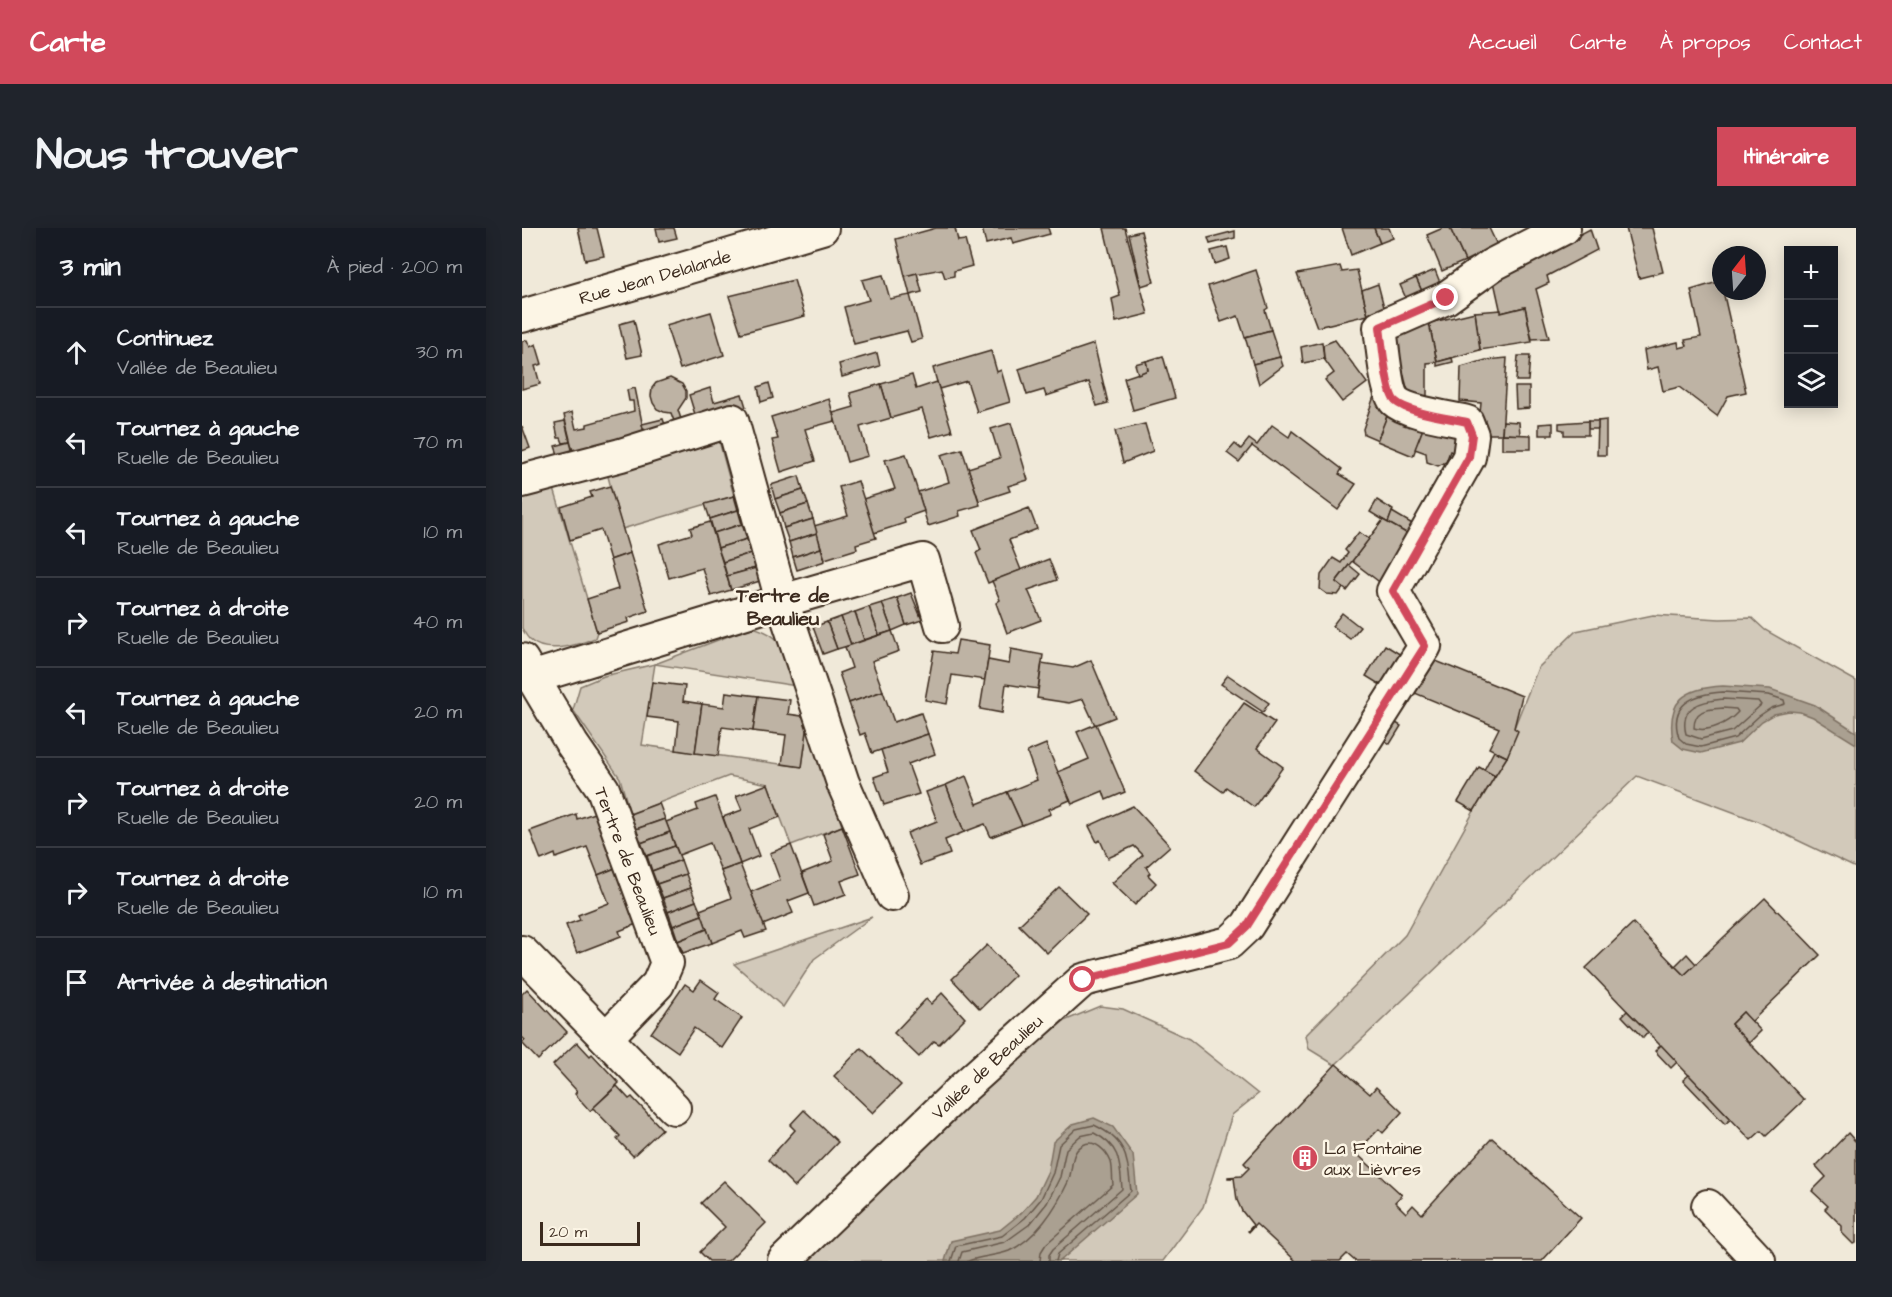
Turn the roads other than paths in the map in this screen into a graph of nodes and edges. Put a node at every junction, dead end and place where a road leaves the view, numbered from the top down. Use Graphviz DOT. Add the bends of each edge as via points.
graph roads {
  1 [pos="822,228"];
  2 [pos="1564,228"];
  3 [pos="522,316"];
  4 [pos="522,481"];
  5 [pos="782,601"];
  6 [pos="942,626"];
  7 [pos="528,668"];
  8 [pos="892,894"];
  9 [pos="522,952"];
  10 [pos="606,1038"];
  11 [pos="674,1108"];
  12 [pos="1708,1206"];
  13 [pos="784,1261"];
  14 [pos="1759,1261"];
  1 -- 3 [label="street, Rue Jean Delalande"];
  2 -- 13 [label="street, Vallée de Beaulieu" via="1492,265 1446,298 1380,327 1394,400 1411,409 1467,422 1472,435 1469,457 1393,591 1425,646 1247,926 1229,943 1083,980 963,1088"];
  4 -- 5 [label="street" via="732,420"];
  5 -- 6 [label="street, Tertre de Beaulieu" via="923,560"];
  5 -- 7 [label="street, Tertre de Beaulieu"];
  5 -- 8 [label="street" via="843,783"];
  7 -- 10 [label="street, Tertre de Beaulieu" via="603,789 667,963 658,984"];
  9 -- 10 [label="street"];
  10 -- 11 [label="street"];
  12 -- 14 [label="street"];
}
